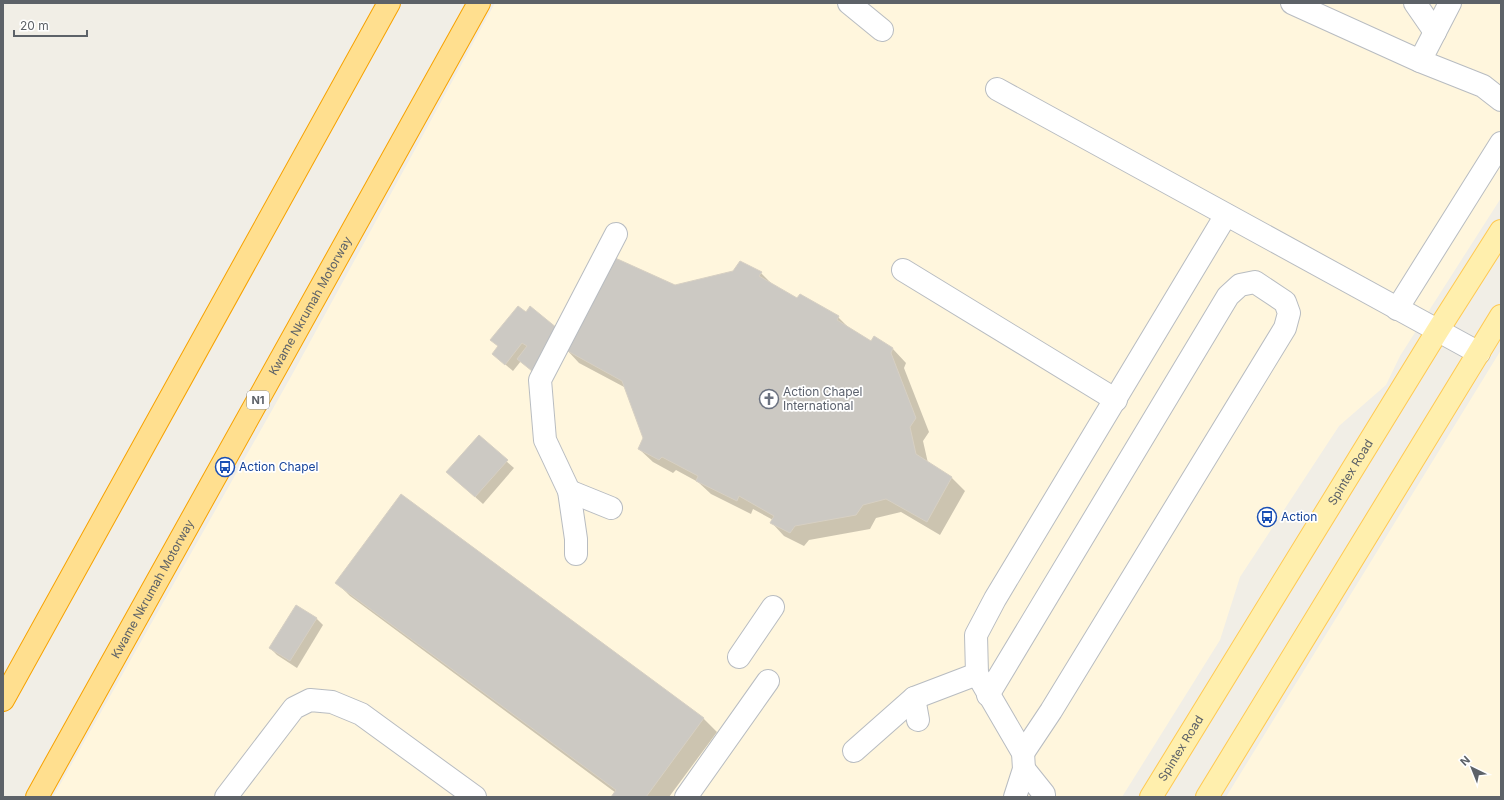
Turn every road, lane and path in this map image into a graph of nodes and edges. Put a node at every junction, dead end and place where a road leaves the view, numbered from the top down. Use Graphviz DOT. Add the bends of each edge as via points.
graph roads {
  1 [pos="389,3"];
  2 [pos="479,3"];
  3 [pos="849,3"];
  4 [pos="1292,3"];
  5 [pos="1415,3"];
  6 [pos="1450,3"];
  7 [pos="882,30"];
  8 [pos="1435,32"];
  9 [pos="1420,61"];
  10 [pos="997,89"];
  11 [pos="1501,100"];
  12 [pos="1501,143"];
  13 [pos="1226,215"];
  14 [pos="1501,231"];
  15 [pos="616,234"];
  16 [pos="903,270"];
  17 [pos="1397,309"];
  18 [pos="1501,316"];
  19 [pos="1438,330"];
  20 [pos="1479,353"];
  21 [pos="1116,400"];
  22 [pos="569,491"];
  23 [pos="611,508"];
  24 [pos="576,554"];
  25 [pos="773,607"];
  26 [pos="739,657"];
  27 [pos="977,674"];
  28 [pos="768,681"];
  29 [pos="988,695"];
  30 [pos="914,698"];
  31 [pos="3,700"];
  32 [pos="918,720"];
  33 [pos="854,751"];
  34 [pos="1024,761"];
  35 [pos="37,797"];
  36 [pos="226,797"];
  37 [pos="475,797"];
  38 [pos="686,797"];
  39 [pos="1015,797"];
  40 [pos="1044,797"];
  41 [pos="1150,797"];
  42 [pos="1207,797"];
  1 -- 31 [label="highway"];
  2 -- 35 [label="highway, Kwame Nkrumah Motorway / N1"];
  3 -- 7 [label="lane"];
  4 -- 9 [label="lane"];
  5 -- 8 [label="lane"];
  6 -- 8 [label="lane"];
  8 -- 9 [label="lane"];
  9 -- 11 [label="lane" via="1483,86"];
  10 -- 13 [label="lane"];
  12 -- 17 [label="lane"];
  13 -- 17 [label="lane"];
  13 -- 21 [label="lane"];
  14 -- 19 [label="main road, Spintex Road"];
  15 -- 22 [label="lane" via="540,380 545,440"];
  16 -- 21 [label="lane"];
  17 -- 19 [label="lane"];
  18 -- 20 [label="main road"];
  19 -- 20 [label="lane"];
  19 -- 41 [label="main road, Spintex Road"];
  20 -- 42 [label="main road"];
  21 -- 27 [label="lane" via="995,599 976,635"];
  22 -- 23 [label="lane"];
  22 -- 24 [label="lane"];
  25 -- 26 [label="lane"];
  27 -- 29 [label="lane"];
  27 -- 30 [label="lane"];
  28 -- 38 [label="lane"];
  29 -- 34 [label="lane"];
  29 -- 34 [label="lane" via="1228,296 1240,285 1255,282 1285,302 1289,313 1285,328 1051,711"];
  30 -- 32 [label="lane"];
  30 -- 33 [label="lane"];
  34 -- 39 [label="lane"];
  34 -- 40 [label="lane"];
  36 -- 37 [label="lane" via="294,708 310,700 332,702 361,714"];
}
